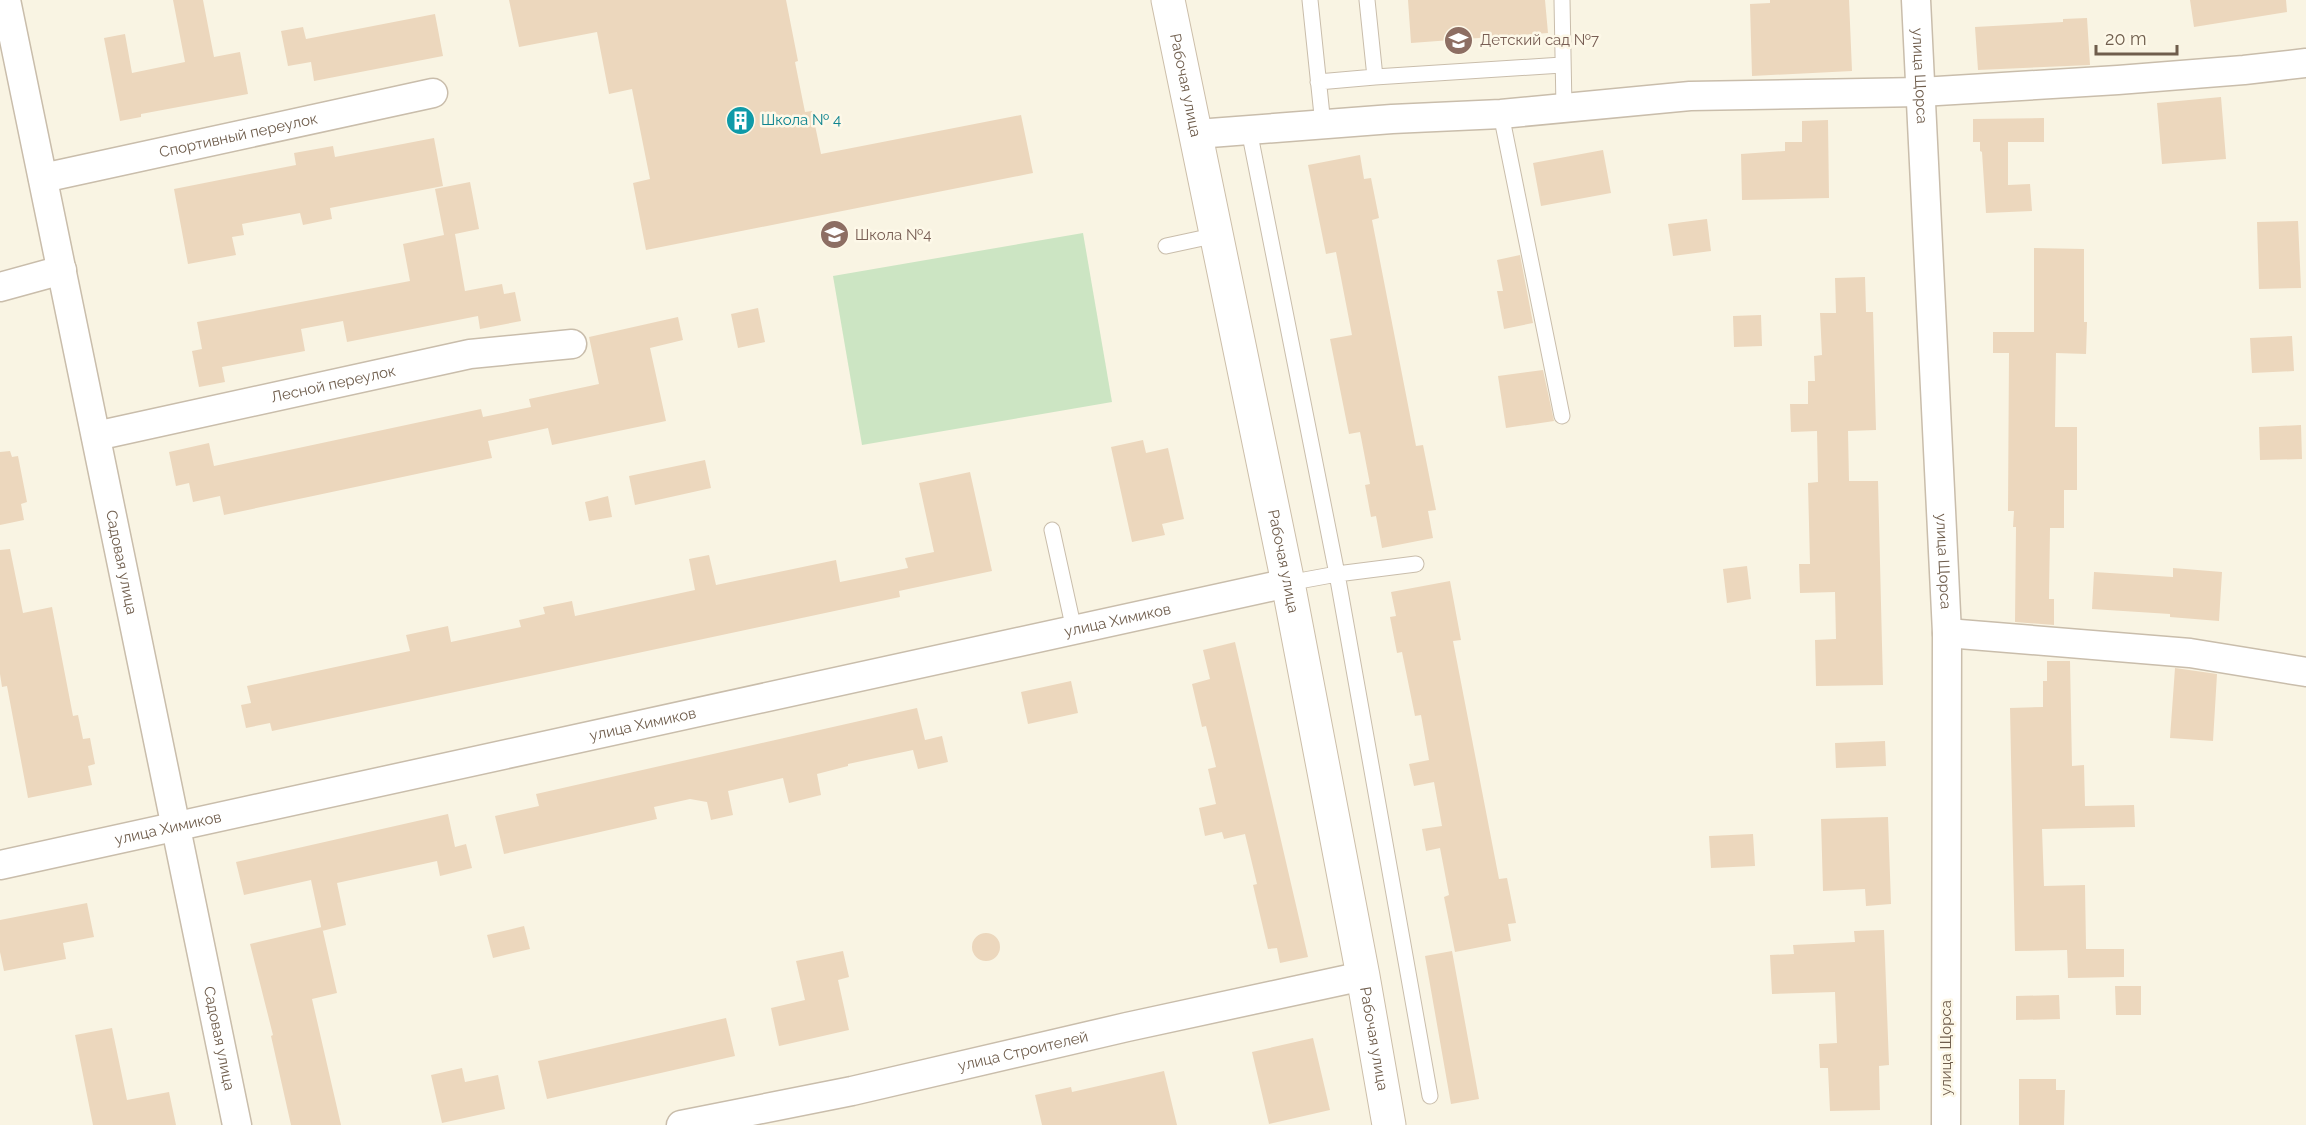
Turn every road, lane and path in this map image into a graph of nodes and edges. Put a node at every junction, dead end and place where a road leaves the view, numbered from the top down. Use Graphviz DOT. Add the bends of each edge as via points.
graph roads {
  1 [pos="6,0"];
  2 [pos="1168,0"];
  3 [pos="1310,0"];
  4 [pos="1367,0"];
  5 [pos="1562,0"];
  6 [pos="1916,0"];
  7 [pos="2306,63"];
  8 [pos="1562,65"];
  9 [pos="1375,77"];
  10 [pos="1318,82"];
  11 [pos="1921,92"];
  12 [pos="433,93"];
  13 [pos="1564,108"];
  14 [pos="1501,114"];
  15 [pos="1323,125"];
  16 [pos="1249,130"];
  17 [pos="1197,134"];
  18 [pos="43,178"];
  19 [pos="1217,235"];
  20 [pos="1166,246"];
  21 [pos="62,270"];
  22 [pos="0,287"];
  23 [pos="572,344"];
  24 [pos="1562,416"];
  25 [pos="96,436"];
  26 [pos="1052,530"];
  27 [pos="1416,564"];
  28 [pos="1337,574"];
  29 [pos="1288,583"];
  30 [pos="1074,630"];
  31 [pos="1947,633"];
  32 [pos="2306,672"];
  33 [pos="176,826"];
  34 [pos="0,866"];
  35 [pos="1363,976"];
  36 [pos="1430,1096"];
  37 [pos="237,1125"];
  38 [pos="681,1125"];
  39 [pos="1389,1125"];
  40 [pos="1946,1125"];
  1 -- 18 [label="street, Садовая улица"];
  2 -- 17 [label="main road, Рабочая улица"];
  3 -- 10 [label="lane"];
  4 -- 9 [label="lane"];
  5 -- 8 [label="lane"];
  6 -- 11 [label="street, улица Щорса"];
  7 -- 11 [label="street"];
  8 -- 9 [label="lane"];
  8 -- 13 [label="lane"];
  9 -- 10 [label="lane"];
  10 -- 15 [label="lane"];
  11 -- 13 [label="street" via="1690,96"];
  11 -- 31 [label="street, улица Щорса"];
  12 -- 18 [label="street, Спортивный переулок"];
  13 -- 14 [label="street"];
  14 -- 15 [label="street"];
  14 -- 24 [label="lane"];
  15 -- 16 [label="street"];
  16 -- 17 [label="street"];
  16 -- 28 [label="lane"];
  17 -- 19 [label="main road, Рабочая улица"];
  18 -- 21 [label="street, Садовая улица"];
  19 -- 20 [label="lane"];
  19 -- 29 [label="main road, Рабочая улица"];
  21 -- 22 [label="street"];
  21 -- 25 [label="street, Садовая улица"];
  23 -- 25 [label="street, Лесной переулок" via="470,354"];
  25 -- 33 [label="street, Садовая улица"];
  26 -- 30 [label="lane"];
  27 -- 28 [label="lane"];
  28 -- 29 [label="lane"];
  28 -- 36 [label="lane"];
  29 -- 30 [label="street, улица Химиков"];
  29 -- 35 [label="main road, Рабочая улица"];
  30 -- 33 [label="street, улица Химиков"];
  31 -- 32 [label="street" via="2190,653"];
  31 -- 40 [label="street, улица Щорса"];
  33 -- 34 [label="street, улица Химиков"];
  33 -- 37 [label="street, Садовая улица"];
  35 -- 38 [label="street, улица Строителей" via="852,1091"];
  35 -- 39 [label="main road, Рабочая улица"];
}
